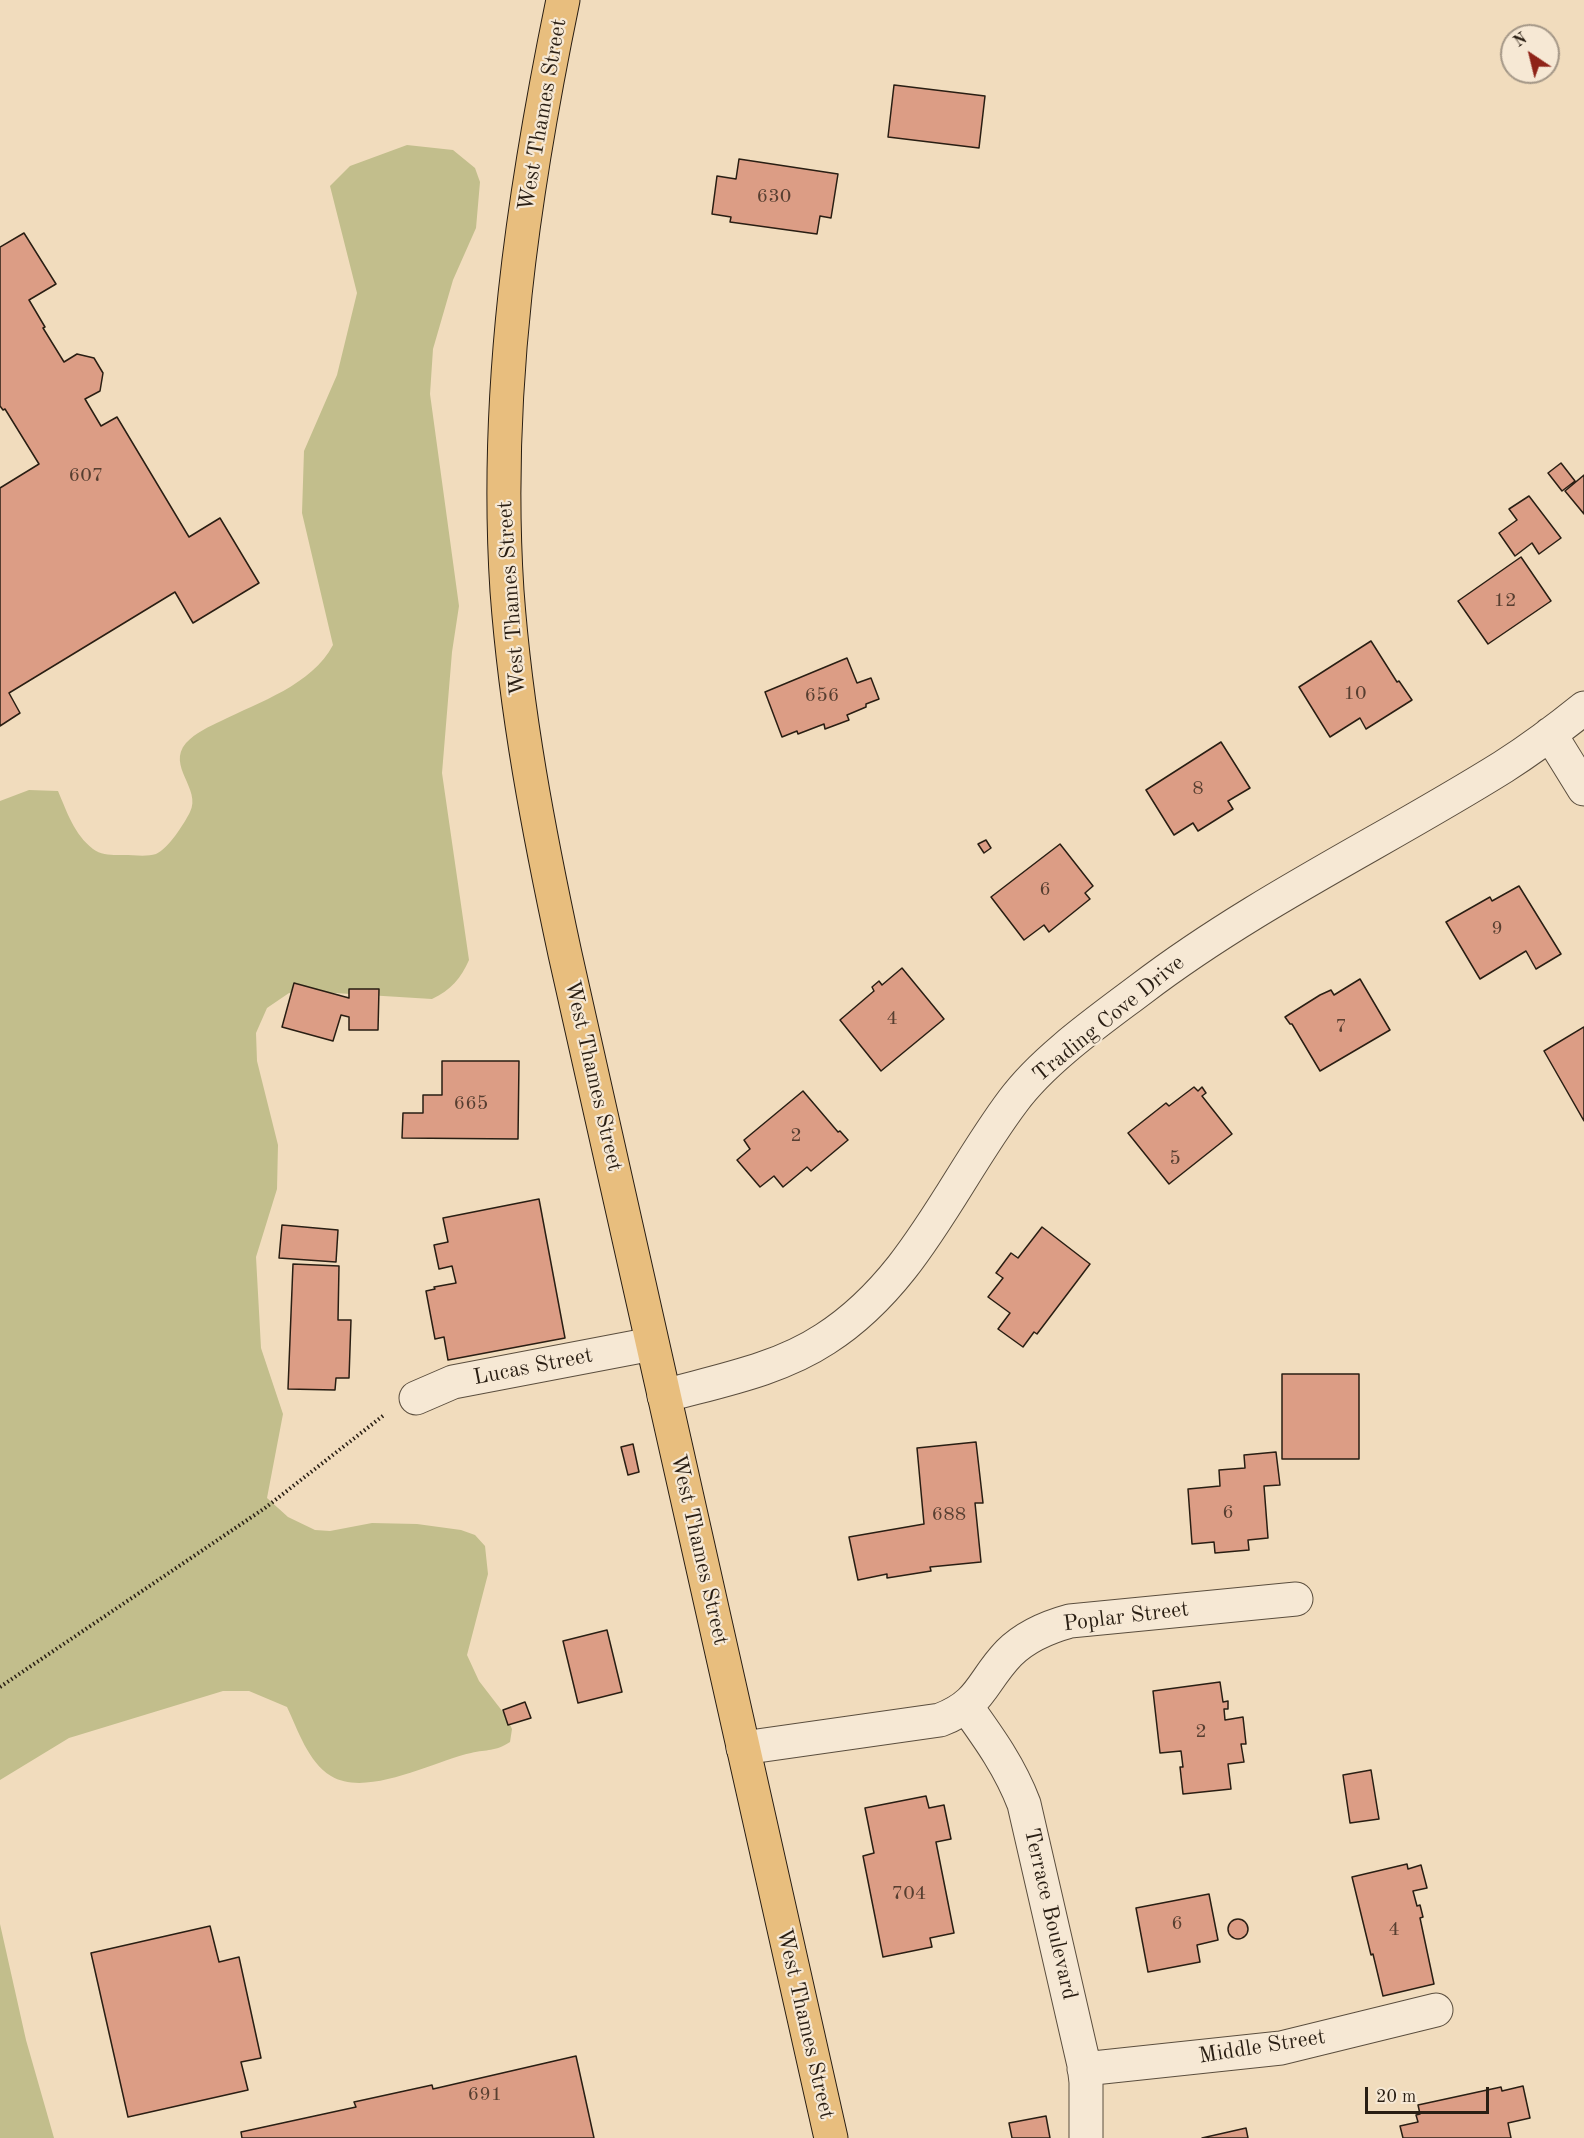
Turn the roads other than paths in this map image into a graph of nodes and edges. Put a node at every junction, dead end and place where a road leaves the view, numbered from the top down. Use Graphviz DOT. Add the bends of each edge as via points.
graph roads {
  1 [pos="563,0"];
  2 [pos="1584,708"];
  3 [pos="1550,734"];
  4 [pos="1584,789"];
  5 [pos="652,1344"];
  6 [pos="664,1396"];
  7 [pos="416,1398"];
  8 [pos="1296,1599"];
  9 [pos="966,1706"];
  10 [pos="743,1748"];
  11 [pos="1436,2010"];
  12 [pos="1084,2069"];
  13 [pos="831,2138"];
  14 [pos="1086,2138"];
  1 -- 5 [label="main road, West Thames Street" via="532,168 510,340 504,432 507,589 516,683 537,822"];
  2 -- 3 [label="street, Trading Cove Drive"];
  3 -- 4 [label="street"];
  3 -- 6 [label="street, Trading Cove Drive" via="1449,800 1234,924 1143,987 1062,1051 1014,1099 920,1244 875,1299 850,1322 809,1349 783,1360"];
  5 -- 6 [label="main road, West Thames Street"];
  5 -- 7 [label="street, Lucas Street" via="453,1382"];
  6 -- 10 [label="main road, West Thames Street"];
  8 -- 9 [label="street, Poplar Street" via="1057,1625 1018,1645"];
  9 -- 10 [label="street, Poplar Street" via="940,1720"];
  9 -- 12 [label="street, Terrace Boulevard" via="1002,1756 1024,1804"];
  10 -- 13 [label="main road, West Thames Street"];
  11 -- 12 [label="street, Middle Street" via="1281,2048"];
  12 -- 14 [label="street, Terrace Boulevard"];
}
